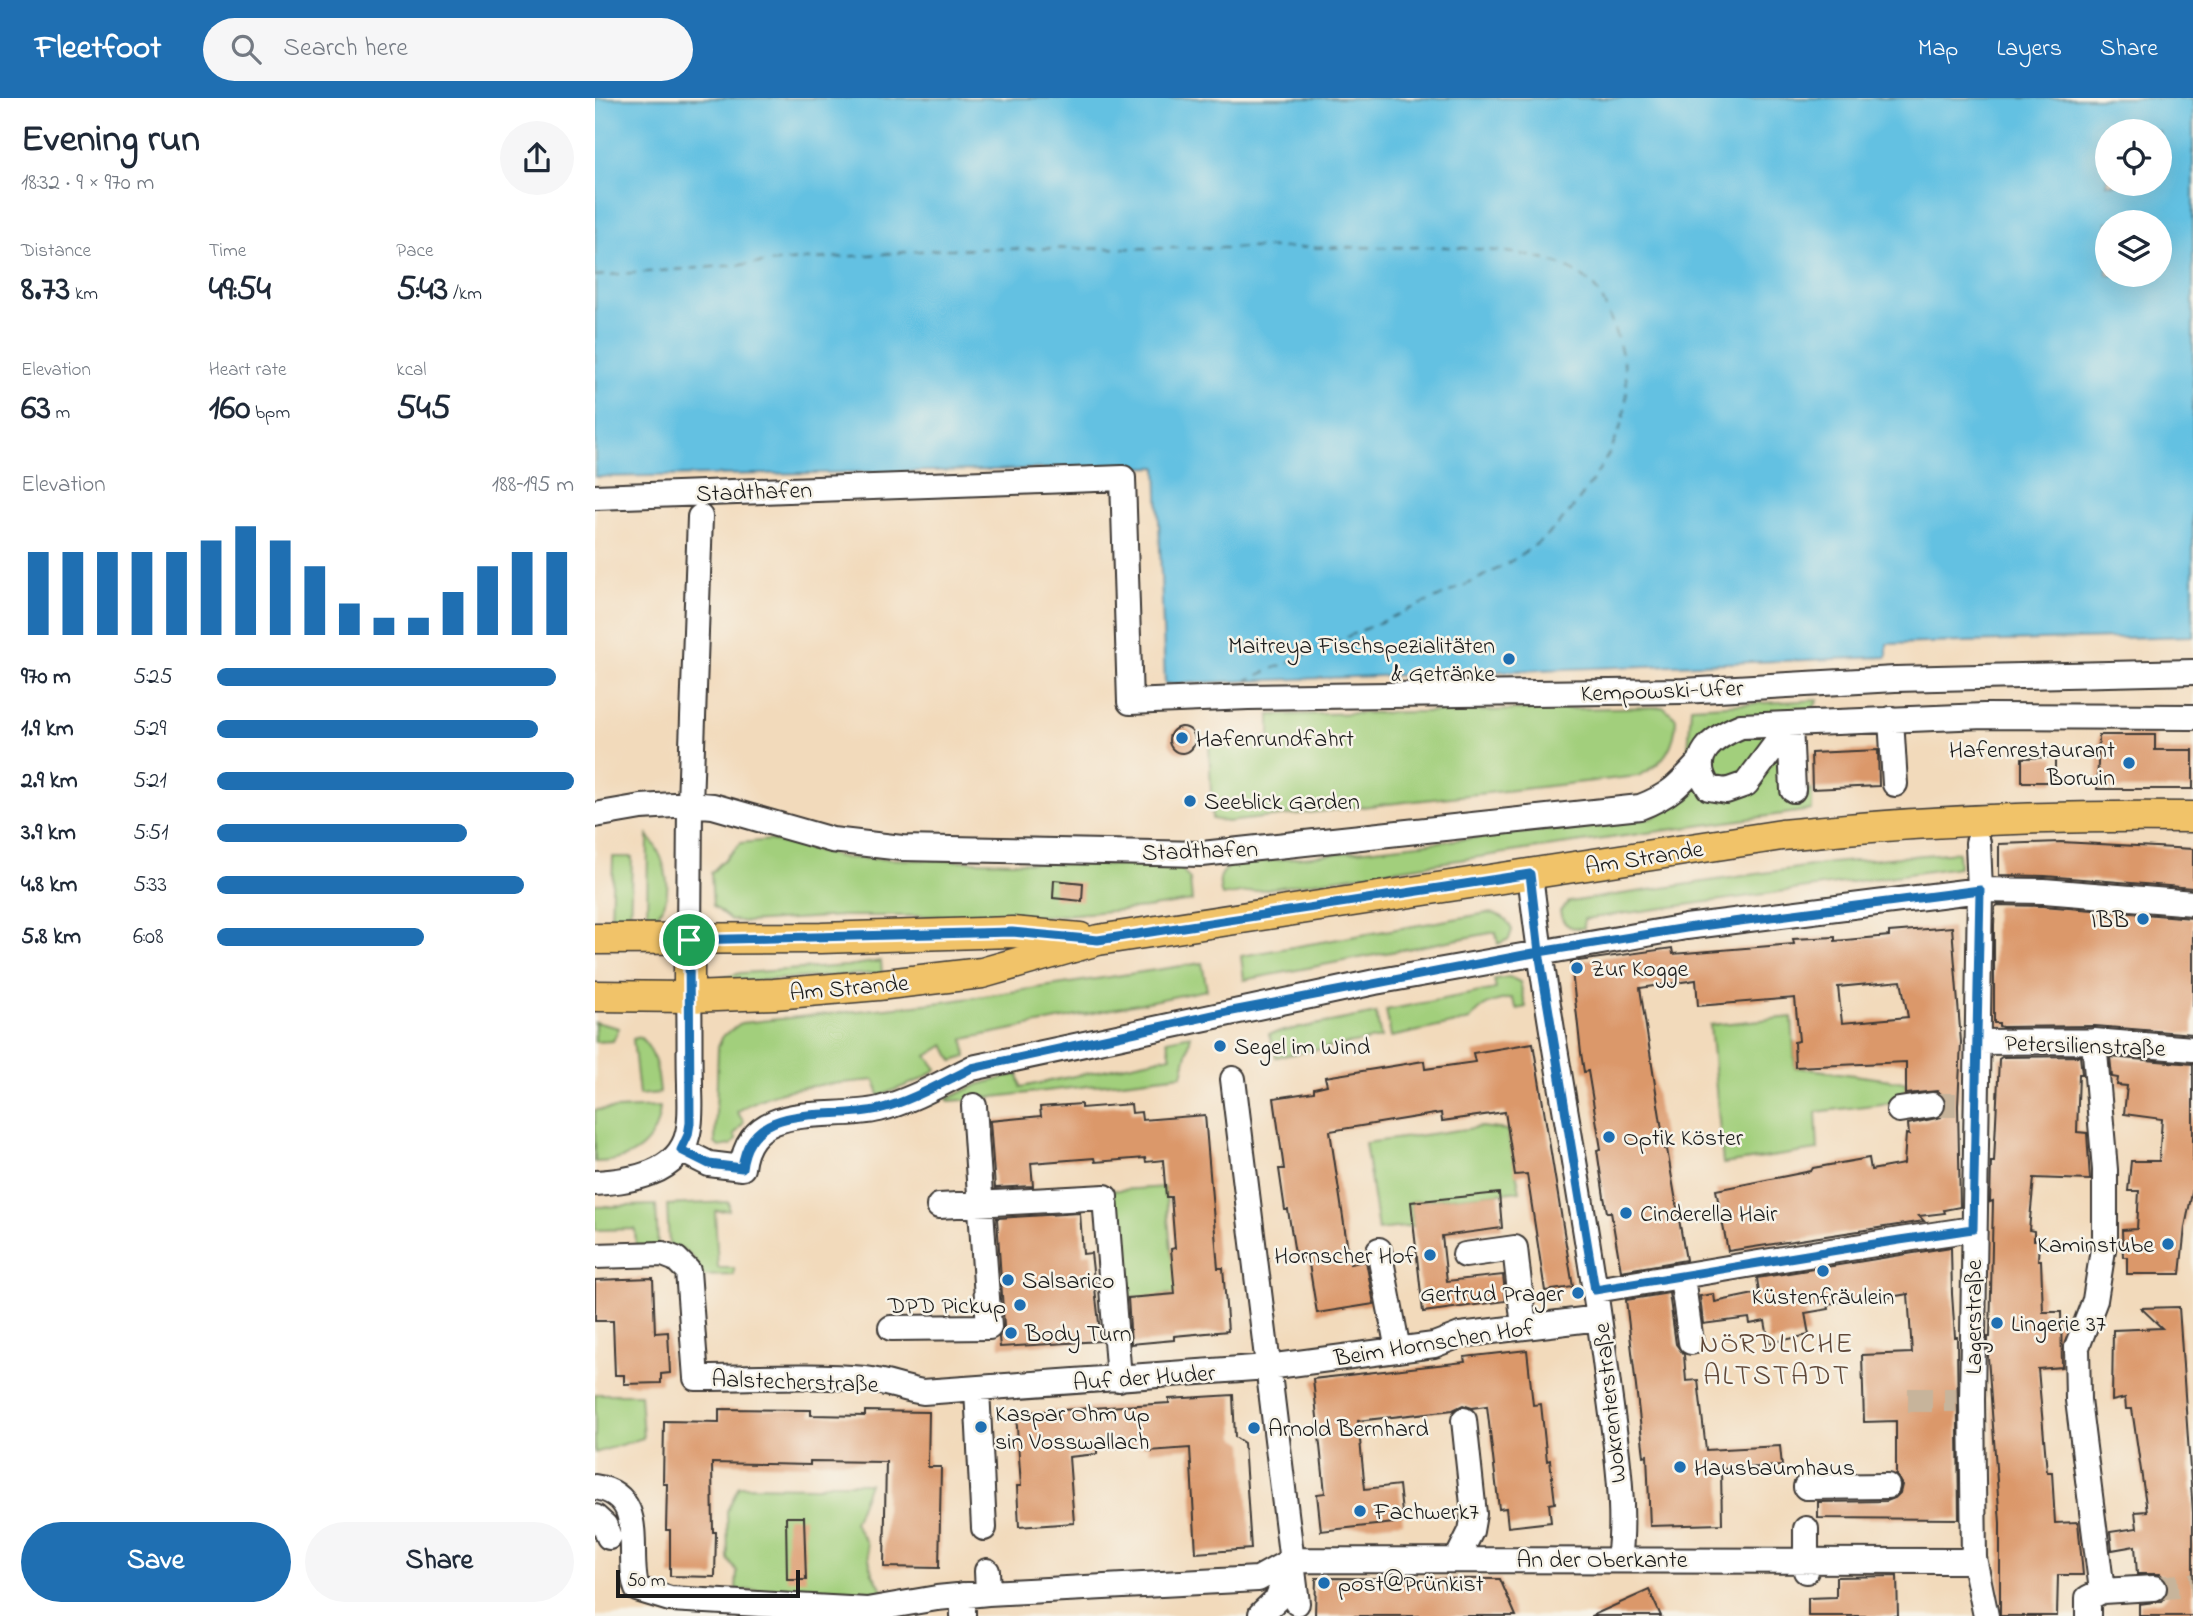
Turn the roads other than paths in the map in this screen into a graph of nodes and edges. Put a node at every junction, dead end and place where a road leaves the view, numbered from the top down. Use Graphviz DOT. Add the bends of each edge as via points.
graph roads {
  1 [pos="595,497"];
  2 [pos="700,517"];
  3 [pos="2193,673"];
  4 [pos="1130,702"];
  5 [pos="2193,717"];
  6 [pos="1891,719"];
  7 [pos="1790,725"];
  8 [pos="1699,763"];
  9 [pos="1895,784"];
  10 [pos="1793,790"];
  11 [pos="690,804"];
  12 [pos="595,815"];
  13 [pos="2193,817"];
  14 [pos="1978,843"];
  15 [pos="1530,874"];
  16 [pos="1980,890"];
  17 [pos="2193,903"];
  18 [pos="595,939"];
  19 [pos="689,940"];
  20 [pos="1098,940"];
  21 [pos="1539,952"];
  22 [pos="595,996"];
  23 [pos="689,997"];
  24 [pos="2094,1041"];
  25 [pos="1977,1042"];
  26 [pos="2193,1049"];
  27 [pos="1233,1079"];
  28 [pos="1932,1105"];
  29 [pos="974,1106"];
  30 [pos="1899,1110"];
  31 [pos="681,1150"];
  32 [pos="595,1183"];
  33 [pos="982,1204"];
  34 [pos="939,1206"];
  35 [pos="1973,1229"];
  36 [pos="1379,1250"];
  37 [pos="1465,1255"];
  38 [pos="595,1256"];
  39 [pos="1682,1277"];
  40 [pos="1595,1290"];
  41 [pos="1599,1318"];
  42 [pos="1524,1327"];
  43 [pos="891,1328"];
  44 [pos="1692,1342"];
  45 [pos="1398,1350"];
  46 [pos="1268,1367"];
  47 [pos="1119,1379"];
  48 [pos="977,1390"];
  49 [pos="1464,1420"];
  50 [pos="1887,1486"];
  51 [pos="595,1487"];
  52 [pos="1807,1487"];
  53 [pos="1806,1529"];
  54 [pos="1975,1558"];
  55 [pos="986,1559"];
  56 [pos="1457,1559"];
  57 [pos="1292,1560"];
  58 [pos="1619,1560"];
  59 [pos="1806,1565"];
  60 [pos="2154,1588"];
  61 [pos="2102,1591"];
  62 [pos="1297,1603"];
  63 [pos="963,1605"];
  64 [pos="1261,1614"];
  65 [pos="1986,1616"];
  66 [pos="2088,1616"];
  1 -- 4 [label="street, Stadthafen" via="1123,478"];
  2 -- 11 [label="street"];
  3 -- 4 [label="street, Kempowski-Ufer" via="1895,679 1683,691"];
  5 -- 6 [label="street, Kempowski-Ufer"];
  6 -- 7 [label="street, Kempowski-Ufer"];
  6 -- 9 [label="street"];
  7 -- 8 [label="street, Kempowski-Ufer" via="1741,726 1720,734"];
  7 -- 8 [label="street" via="1747,784 1726,791 1709,788"];
  7 -- 10 [label="street"];
  8 -- 11 [label="street, Stadthafen" via="1661,799 1640,807 1202,854 902,848 832,840 713,806"];
  11 -- 12 [label="street, Stadthafen"];
  11 -- 19 [label="street"];
  13 -- 15 [label="main road, Am Strande" via="2040,817 1874,826 1782,835"];
  14 -- 16 [label="street, Lagerstraße"];
  15 -- 20 [label="main road, Am Strande"];
  15 -- 21 [label="street, Wokrenterstraße"];
  16 -- 17 [label="street"];
  16 -- 21 [label="street"];
  16 -- 25 [label="street, Lagerstraße"];
  18 -- 19 [label="main road, Am Strande"];
  19 -- 20 [label="main road, Am Strande" via="1012,932"];
  19 -- 23 [label="main road"];
  20 -- 23 [label="main road, Am Strande" via="982,972 852,987"];
  21 -- 31 [label="street" via="1227,1012 972,1068 881,1109 773,1122 748,1142 742,1168 709,1164"];
  21 -- 40 [label="street, Wokrenterstraße"];
  22 -- 23 [label="main road, Am Strande"];
  23 -- 31 [label="street" via="690,1123"];
  24 -- 25 [label="street, Petersilienstraße"];
  24 -- 26 [label="street, Petersilienstraße"];
  24 -- 61 [label="street" via="2105,1170 2105,1237 2095,1300 2077,1347 2077,1360"];
  25 -- 35 [label="street, Lagerstraße" via="1967,1105"];
  27 -- 46 [label="street"];
  28 -- 30 [label="street"];
  29 -- 33 [label="street"];
  31 -- 32 [label="street" via="663,1167 637,1178"];
  33 -- 34 [label="street"];
  33 -- 43 [label="street" via="989,1326"];
  33 -- 47 [label="street" via="1105,1197"];
  35 -- 39 [label="street"];
  35 -- 54 [label="street, Lagerstraße" via="1964,1400"];
  36 -- 45 [label="street"];
  37 -- 42 [label="street" via="1515,1248"];
  38 -- 48 [label="street, Aalstecherstraße" via="663,1254 688,1271 696,1378 845,1378 923,1392"];
  39 -- 40 [label="street"];
  39 -- 44 [label="street"];
  40 -- 41 [label="street, Wokrenterstraße"];
  41 -- 42 [label="street, Beim Hornschen Hof"];
  41 -- 58 [label="street, Wokrenterstraße" via="1615,1445 1622,1536"];
  42 -- 45 [label="street, Beim Hornschen Hof" via="1460,1335 1434,1345"];
  45 -- 46 [label="street, Beim Hornschen Hof"];
  46 -- 47 [label="street, Auf der Huder"];
  46 -- 57 [label="street"];
  47 -- 48 [label="street, Auf der Huder"];
  48 -- 55 [label="street"];
  49 -- 56 [label="street" via="1474,1514"];
  50 -- 52 [label="street"];
  51 -- 63 [label="street, An der Oberkante" via="614,1494 631,1518 641,1586 670,1599 867,1610"];
  53 -- 59 [label="street"];
  54 -- 59 [label="street, An der Oberkante"];
  54 -- 65 [label="street, Lagerstraße"];
  55 -- 57 [label="street, An der Oberkante" via="1258,1579"];
  55 -- 63 [label="street, An der Oberkante"];
  56 -- 57 [label="street, An der Oberkante"];
  56 -- 58 [label="street, An der Oberkante"];
  57 -- 62 [label="street"];
  57 -- 64 [label="street" via="1277,1599"];
  58 -- 59 [label="street, An der Oberkante"];
  60 -- 61 [label="street"];
  61 -- 66 [label="street" via="2088,1598"];
}
